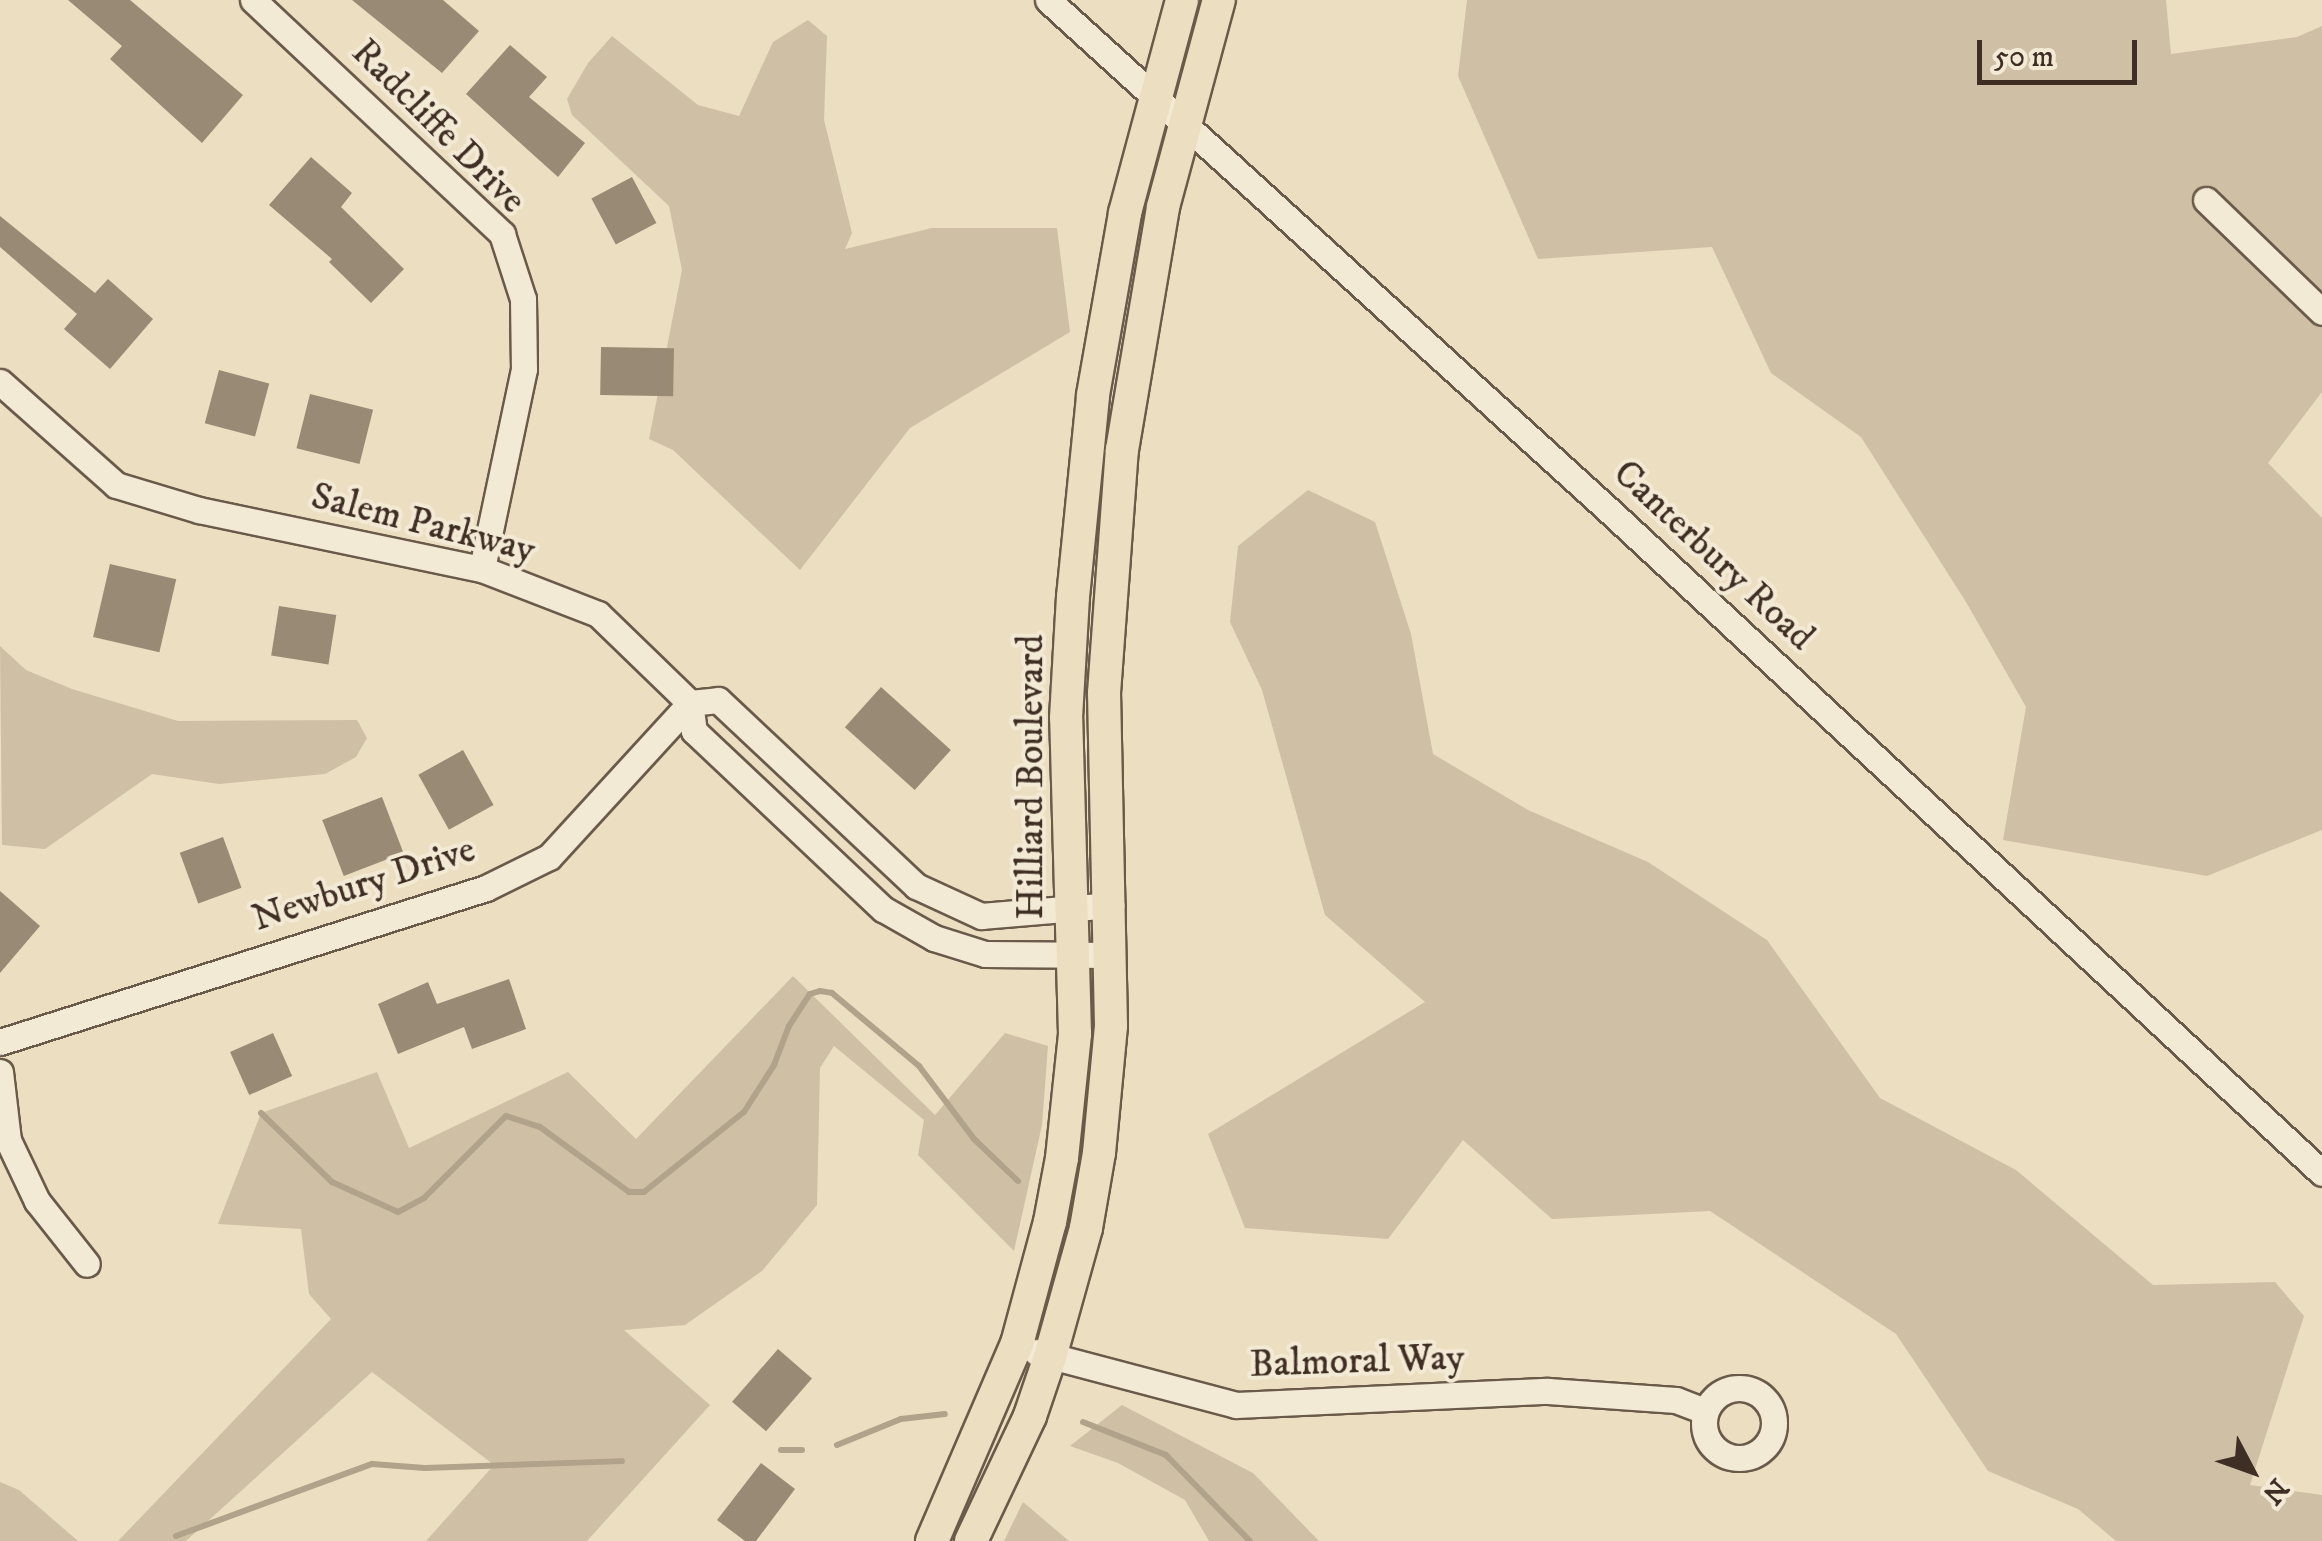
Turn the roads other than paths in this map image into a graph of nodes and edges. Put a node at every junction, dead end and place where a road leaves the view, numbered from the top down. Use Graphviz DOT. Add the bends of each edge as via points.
graph roads {
  1 [pos="253,0"];
  2 [pos="1048,0"];
  3 [pos="1182,0"];
  4 [pos="1219,0"];
  5 [pos="1154,98"];
  6 [pos="1184,126"];
  7 [pos="2206,200"];
  8 [pos="2322,312"];
  9 [pos="0,382"];
  10 [pos="482,569"];
  11 [pos="690,703"];
  12 [pos="1112,905"];
  13 [pos="1072,906"];
  14 [pos="1112,955"];
  15 [pos="1073,956"];
  16 [pos="0,1042"];
  17 [pos="0,1072"];
  18 [pos="2322,1172"];
  19 [pos="87,1264"];
  20 [pos="1017,1344"];
  21 [pos="1050,1357"];
  22 [pos="1705,1412"];
  23 [pos="932,1541"];
  24 [pos="971,1541"];
  1 -- 10 [label="street, Radcliffe Drive" via="502,234 523,299 524,369"];
  2 -- 5 [label="street, Canterbury Road"];
  3 -- 5 [label="main road, Hilliard Boulevard"];
  4 -- 6 [label="main road, Hilliard Boulevard"];
  5 -- 6 [label="street, Canterbury Road"];
  5 -- 13 [label="main road, Hilliard Boulevard" via="1125,212 1092,395 1066,718"];
  6 -- 12 [label="main road, Hilliard Boulevard" via="1146,293 1120,466 1104,693"];
  6 -- 18 [label="street, Canterbury Road"];
  7 -- 8 [label="street"];
  9 -- 10 [label="street, Salem Parkway" via="116,485 199,510"];
  10 -- 11 [label="street, Salem Parkway" via="598,614"];
  11 -- 13 [label="street, Salem Parkway" via="718,700 916,886 980,916"];
  11 -- 15 [label="street" via="694,730 883,909 934,938 985,954"];
  11 -- 16 [label="street, Newbury Drive" via="549,857 486,888"];
  12 -- 13 [label="street, Salem Parkway"];
  12 -- 14 [label="main road, Hilliard Boulevard"];
  13 -- 15 [label="main road, Hilliard Boulevard"];
  14 -- 15 [label="street"];
  14 -- 21 [label="main road, Hilliard Boulevard" via="1099,1153"];
  15 -- 20 [label="main road, Hilliard Boulevard" via="1075,1034 1062,1158"];
  17 -- 19 [label="street" via="8,1140 37,1201"];
  20 -- 21 [label="street, Balmoral Way"];
  20 -- 23 [label="main road, Hilliard Boulevard"];
  21 -- 22 [label="street, Balmoral Way" via="1236,1405 1548,1391 1676,1400"];
  21 -- 24 [label="main road, Hilliard Boulevard"];
}
